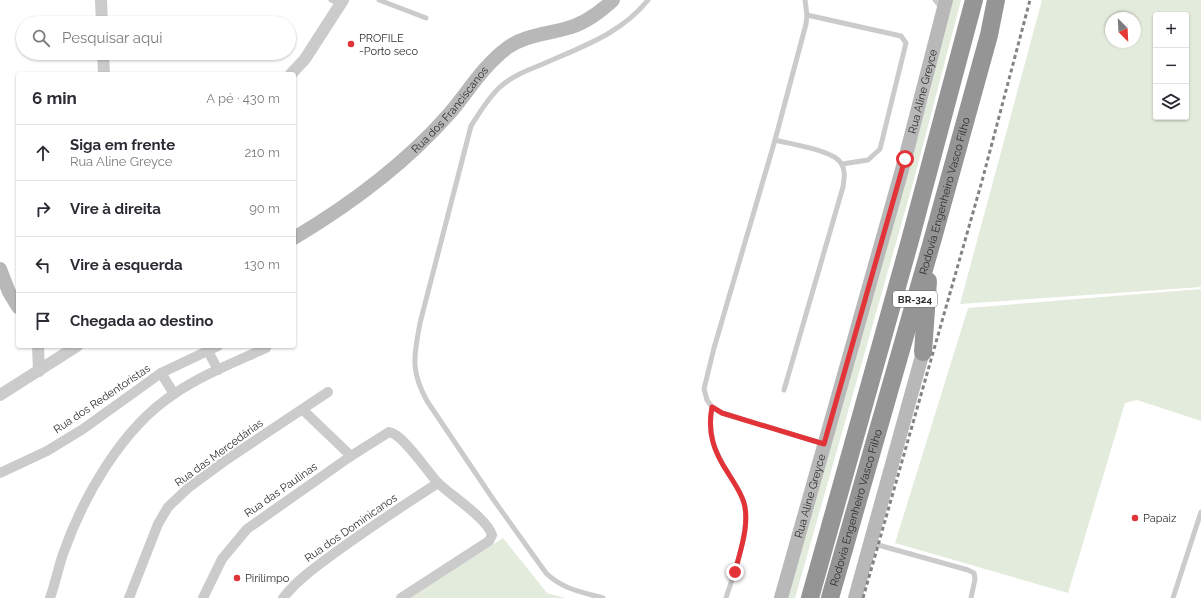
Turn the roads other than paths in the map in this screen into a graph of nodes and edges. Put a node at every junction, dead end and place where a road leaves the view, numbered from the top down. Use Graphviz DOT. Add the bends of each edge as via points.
graph roads {
  1 [pos="101,0"];
  2 [pos="379,0"];
  3 [pos="613,0"];
  4 [pos="648,0"];
  5 [pos="805,0"];
  6 [pos="974,0"];
  7 [pos="996,0"];
  8 [pos="338,1"];
  9 [pos="942,3"];
  10 [pos="807,15"];
  11 [pos="102,16"];
  12 [pos="426,18"];
  13 [pos="103,60"];
  14 [pos="104,72"];
  15 [pos="292,72"];
  16 [pos="775,140"];
  17 [pos="842,164"];
  18 [pos="296,237"];
  19 [pos="933,238"];
  20 [pos="0,269"];
  21 [pos="16,304"];
  22 [pos="38,348"];
  23 [pos="74,348"];
  24 [pos="214,348"];
  25 [pos="266,348"];
  26 [pos="208,351"];
  27 [pos="923,352"];
  28 [pos="218,370"];
  29 [pos="38,371"];
  30 [pos="161,373"];
  31 [pos="784,390"];
  32 [pos="328,392"];
  33 [pos="174,394"];
  34 [pos="0,396"];
  35 [pos="712,407"];
  36 [pos="303,410"];
  37 [pos="824,444"];
  38 [pos="351,456"];
  39 [pos="0,473"];
  40 [pos="438,483"];
  41 [pos="1201,512"];
  42 [pos="870,543"];
  43 [pos="50,598"];
  44 [pos="129,598"];
  45 [pos="203,598"];
  46 [pos="283,598"];
  47 [pos="401,598"];
  48 [pos="603,598"];
  49 [pos="726,598"];
  50 [pos="781,598"];
  51 [pos="810,598"];
  52 [pos="830,598"];
  53 [pos="855,598"];
  54 [pos="971,598"];
  55 [pos="1173,598"];
  1 -- 11 [label="street"];
  2 -- 12 [label="lane"];
  3 -- 18 [label="main road, Rua dos Franciscanos" via="581,24 523,40 508,47 495,58 450,114 419,145 350,203"];
  4 -- 48 [label="lane" via="623,25 510,80 488,100 471,126 420,323 415,352 414,370 427,401 546,573 566,588"];
  5 -- 10 [label="lane"];
  6 -- 51 [label="highway, Rodovia Engenheiro Vasco Filho / BR-324"];
  7 -- 19 [label="highway, Rodovia Engenheiro Vasco Filho / BR-324" via="989,35"];
  8 -- 15 [label="street" via="305,59"];
  9 -- 37 [label="main road, Rua Aline Greyce" via="905,159"];
  10 -- 16 [label="lane"];
  10 -- 17 [label="lane" via="901,36 906,43 880,149 868,160"];
  13 -- 14 [label="street"];
  16 -- 17 [label="lane" via="833,155"];
  16 -- 35 [label="lane" via="704,389 706,400"];
  17 -- 31 [label="lane" via="845,175 843,187"];
  19 -- 27 [label="highway"];
  19 -- 52 [label="highway, Rodovia Engenheiro Vasco Filho / BR-324"];
  20 -- 21 [label="main road"];
  22 -- 29 [label="street"];
  23 -- 29 [label="street"];
  24 -- 26 [label="street, Rua dos Redentoristas"];
  25 -- 28 [label="street"];
  26 -- 28 [label="street"];
  26 -- 30 [label="street, Rua dos Redentoristas"];
  27 -- 42 [label="main road"];
  28 -- 33 [label="street"];
  29 -- 34 [label="street"];
  30 -- 33 [label="street"];
  30 -- 39 [label="street, Rua dos Redentoristas" via="83,429"];
  32 -- 36 [label="street, Rua das Mercedárias"];
  33 -- 43 [label="street" via="156,407 129,434 101,476 87,500 63,554"];
  35 -- 37 [label="lane" via="722,413"];
  35 -- 49 [label="lane" via="709,423 711,439 719,458 742,495 746,513 735,572"];
  36 -- 38 [label="street"];
  36 -- 44 [label="street, Rua das Mercedárias" via="226,460 188,488 168,507 158,524"];
  37 -- 50 [label="main road, Rua Aline Greyce"];
  38 -- 40 [label="street, Rua das Paulinas" via="389,432 398,436"];
  38 -- 45 [label="street, Rua das Paulinas" via="246,529 222,558"];
  40 -- 46 [label="street, Rua dos Dominicanos" via="356,537 306,574"];
  40 -- 47 [label="street" via="469,508 490,530 492,537"];
  41 -- 55 [label="lane"];
  42 -- 53 [label="main road"];
  42 -- 54 [label="lane" via="974,573"];
}
